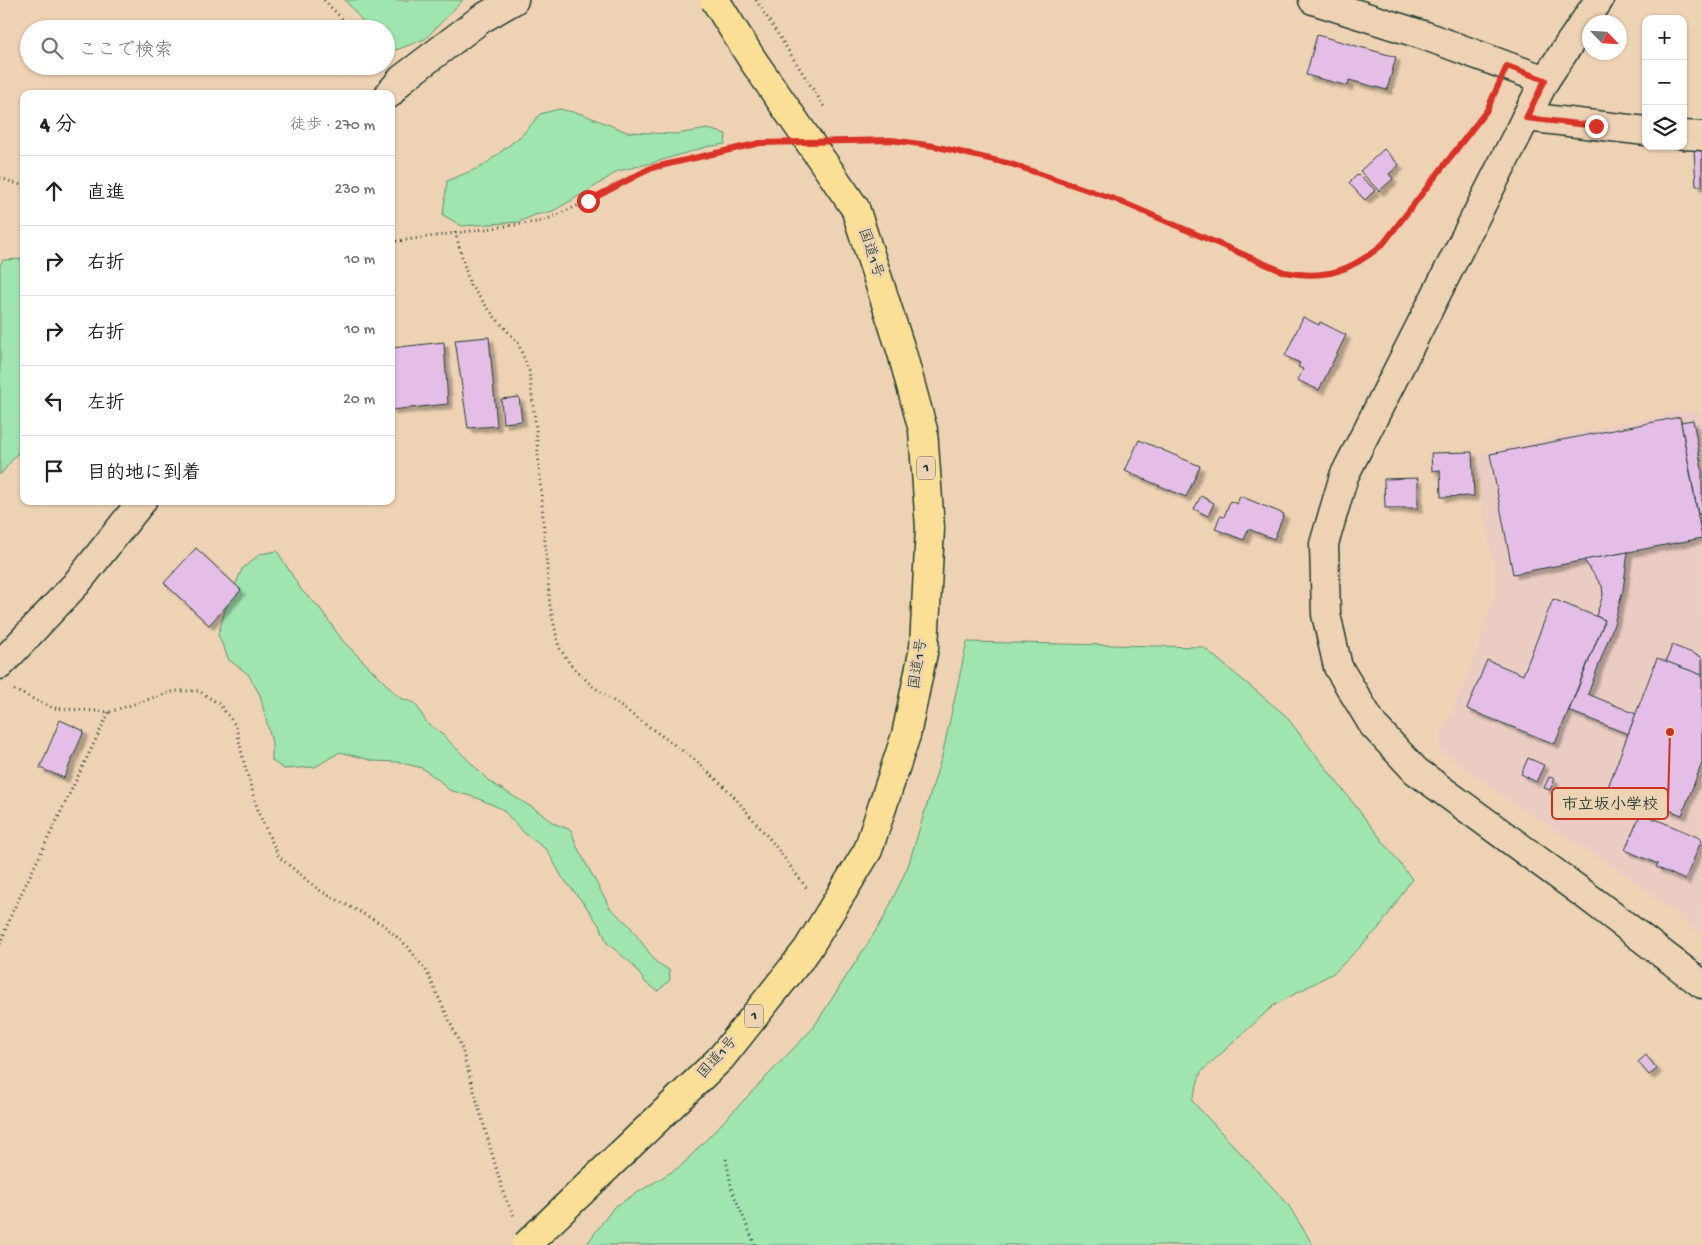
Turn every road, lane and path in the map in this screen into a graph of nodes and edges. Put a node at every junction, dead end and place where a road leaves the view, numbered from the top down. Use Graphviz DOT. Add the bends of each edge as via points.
graph roads {
  1 [pos="324,0"];
  2 [pos="514,0"];
  3 [pos="715,0"];
  4 [pos="756,0"];
  5 [pos="1313,0"];
  6 [pos="1599,0"];
  7 [pos="343,20"];
  8 [pos="1507,66"];
  9 [pos="1545,80"];
  10 [pos="392,90"];
  11 [pos="829,114"];
  12 [pos="1526,118"];
  13 [pos="1642,131"];
  14 [pos="1687,134"];
  15 [pos="1702,136"];
  16 [pos="844,138"];
  17 [pos="835,141"];
  18 [pos="779,143"];
  19 [pos="850,146"];
  20 [pos="0,178"];
  21 [pos="20,185"];
  22 [pos="455,232"];
  23 [pos="395,241"];
  24 [pos="139,505"];
  25 [pos="4,676"];
  26 [pos="109,712"];
  27 [pos="808,891"];
  28 [pos="0,944"];
  29 [pos="1702,984"];
  30 [pos="726,1159"];
  31 [pos="516,1220"];
  32 [pos="526,1245"];
  33 [pos="755,1245"];
  1 -- 7 [label="path"];
  2 -- 10 [label="street" via="482,19 402,79"];
  3 -- 32 [label="highway, 国道1号 / 1, bridge" via="855,208 902,353 923,430 930,528 924,648 906,735 868,850 807,950 720,1058"];
  4 -- 11 [label="path, bridge"];
  5 -- 8 [label="street"];
  6 -- 9 [label="street"];
  8 -- 9 [label="street"];
  8 -- 17 [label="path" via="1487,110 1383,244 1344,270 1304,276 1284,272 1117,200 1011,164 908,142"];
  9 -- 12 [label="street"];
  12 -- 13 [label="street"];
  12 -- 29 [label="street" via="1344,476 1324,544 1326,614 1338,667 1373,725 1416,771"];
  14 -- 15 [label="street"];
  16 -- 19 [label="path"];
  18 -- 22 [label="path" via="760,143 651,168 543,221"];
  20 -- 21 [label="path"];
  22 -- 23 [label="path"];
  22 -- 27 [label="path" via="470,285 518,342 529,371 550,606 559,647 590,685 694,758 730,792 773,842"];
  24 -- 25 [label="street"];
  25 -- 26 [label="path" via="53,708"];
  26 -- 28 [label="path"];
  26 -- 31 [label="path" via="175,691 199,691 219,704 236,726 259,814 279,857 319,890 384,925 408,947 427,972 461,1046 504,1195"];
  30 -- 33 [label="path" via="732,1190"];
}
